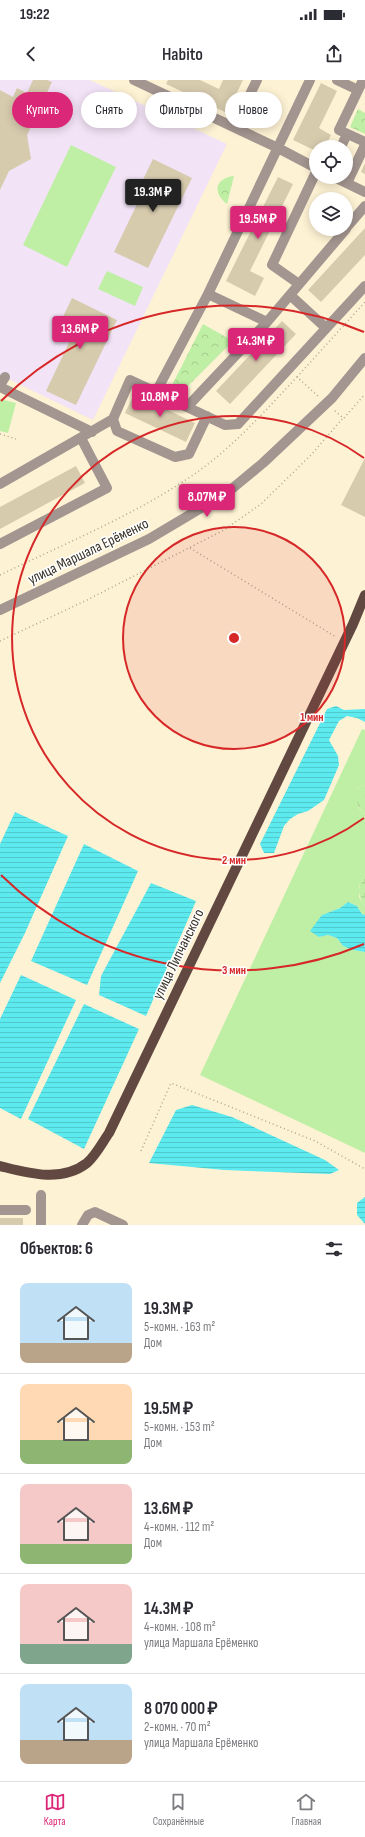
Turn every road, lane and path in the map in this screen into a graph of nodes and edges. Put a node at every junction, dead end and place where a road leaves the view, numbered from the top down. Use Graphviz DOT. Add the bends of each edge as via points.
graph roads {
  1 [pos="134,80"];
  2 [pos="257,80"];
  3 [pos="310,80"];
  4 [pos="337,80"];
  5 [pos="363,80"];
  6 [pos="145,82"];
  7 [pos="358,90"];
  8 [pos="251,92"];
  9 [pos="225,122"];
  10 [pos="236,128"];
  11 [pos="347,134"];
  12 [pos="344,140"];
  13 [pos="365,143"];
  14 [pos="278,148"];
  15 [pos="309,164"];
  16 [pos="353,170"];
  17 [pos="310,184"];
  18 [pos="349,184"];
  19 [pos="365,192"];
  20 [pos="365,206"];
  21 [pos="353,221"];
  22 [pos="340,236"];
  23 [pos="299,284"];
  24 [pos="365,286"];
  25 [pos="208,294"];
  26 [pos="290,295"];
  27 [pos="365,302"];
  28 [pos="267,322"];
  29 [pos="326,328"];
  30 [pos="365,358"];
  31 [pos="297,377"];
  32 [pos="2,383"];
  33 [pos="156,392"];
  34 [pos="365,394"];
  35 [pos="326,403"];
  36 [pos="187,407"];
  37 [pos="207,416"];
  38 [pos="344,418"];
  39 [pos="113,419"];
  40 [pos="92,432"];
  41 [pos="0,434"];
  42 [pos="16,438"];
  43 [pos="81,438"];
  44 [pos="0,484"];
  45 [pos="0,544"];
  46 [pos="190,548"];
  47 [pos="0,575"];
  48 [pos="364,603"];
  49 [pos="0,610"];
  50 [pos="336,637"];
  51 [pos="0,641"];
  52 [pos="141,1151"];
  53 [pos="0,1166"];
  54 [pos="365,1170"];
  55 [pos="40,1195"];
  56 [pos="0,1210"];
  57 [pos="26,1210"];
  58 [pos="41,1225"];
  59 [pos="82,1225"];
  60 [pos="123,1225"];
  1 -- 6 [label="street"];
  2 -- 8 [label="street"];
  3 -- 14 [label="street"];
  4 -- 7 [label="street"];
  5 -- 7 [label="street"];
  6 -- 9 [label="street"];
  7 -- 11 [label="street" via="339,130"];
  10 -- 14 [label="street"];
  11 -- 12 [label="street"];
  11 -- 13 [label="street"];
  13 -- 16 [label="street"];
  14 -- 15 [label="street"];
  14 -- 25 [label="street"];
  17 -- 23 [label="street" via="272,265"];
  18 -- 19 [label="street"];
  20 -- 21 [label="street"];
  22 -- 23 [label="street"];
  23 -- 26 [label="street"];
  24 -- 29 [label="street"];
  25 -- 28 [label="street"];
  25 -- 33 [label="street"];
  26 -- 28 [label="street"];
  26 -- 29 [label="street"];
  27 -- 31 [label="path"];
  28 -- 36 [label="street"];
  29 -- 37 [label="street" via="238,424 225,425"];
  30 -- 35 [label="street, улица Маршала Ерёменко"];
  31 -- 35 [label="path"];
  31 -- 47 [label="path" via="244,433 197,472 140,509"];
  32 -- 40 [label="street"];
  33 -- 36 [label="street"];
  33 -- 39 [label="street" via="130,380"];
  34 -- 38 [label="path"];
  35 -- 38 [label="path"];
  35 -- 49 [label="street, улица Маршала Ерёменко" via="263,464 228,492 149,540"];
  36 -- 37 [label="street"];
  37 -- 39 [label="street" via="189,454 175,458 117,431"];
  38 -- 46 [label="path" via="311,455 260,504 224,530"];
  39 -- 40 [label="street"];
  40 -- 43 [label="street"];
  41 -- 42 [label="path"];
  43 -- 44 [label="street"];
  43 -- 45 [label="street" via="107,488"];
  46 -- 50 [label="path"];
  46 -- 51 [label="path"];
  48 -- 53 [label="main road, улица Липчанского" via="109,1133 86,1163 72,1171 62,1174 33,1174"];
  52 -- 54 [label="path" via="171,1083 315,1141"];
  55 -- 58 [label="street"];
  56 -- 57 [label="street"];
  59 -- 60 [label="street" via="88,1215 95,1212"];
}
